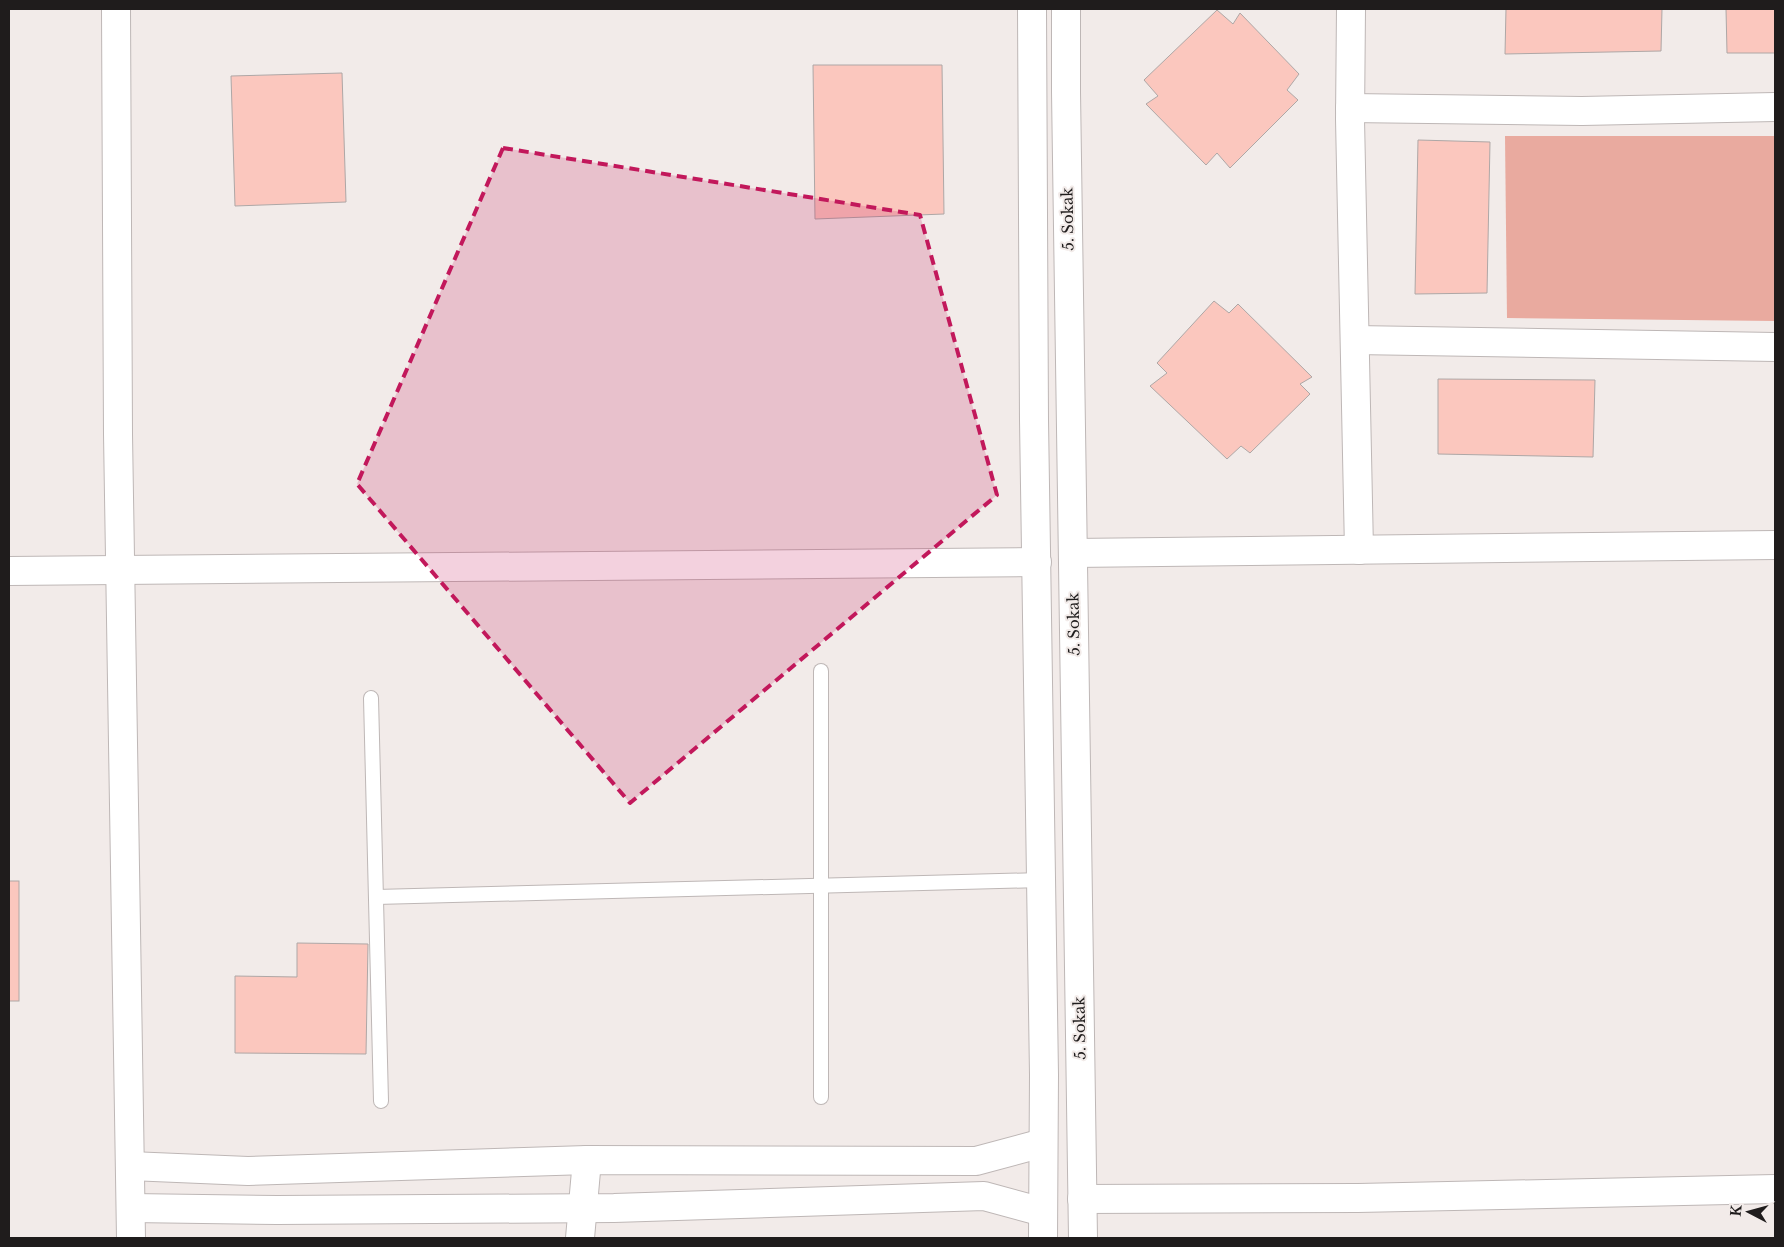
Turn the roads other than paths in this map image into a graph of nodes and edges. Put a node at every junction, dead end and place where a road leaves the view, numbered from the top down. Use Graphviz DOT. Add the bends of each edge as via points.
graph roads {
  1 [pos="116,9"];
  2 [pos="1032,9"];
  3 [pos="1066,9"];
  4 [pos="1351,9"];
  5 [pos="1775,107"];
  6 [pos="1350,108"];
  7 [pos="1355,340"];
  8 [pos="1775,347"];
  9 [pos="1775,545"];
  10 [pos="1359,550"];
  11 [pos="1073,552"];
  12 [pos="1036,562"];
  13 [pos="9,571"];
  14 [pos="120,571"];
  15 [pos="821,671"];
  16 [pos="371,698"];
  17 [pos="1041,880"];
  18 [pos="1078,880"];
  19 [pos="822,886"];
  20 [pos="376,897"];
  21 [pos="821,1097"];
  22 [pos="381,1101"];
  23 [pos="1043,1143"];
  24 [pos="587,1160"];
  25 [pos="130,1166"];
  26 [pos="1775,1189"];
  27 [pos="1082,1199"];
  28 [pos="131,1208"];
  29 [pos="582,1208"];
  30 [pos="1043,1212"];
  31 [pos="131,1238"];
  32 [pos="580,1238"];
  33 [pos="1042,1238"];
  34 [pos="1083,1238"];
  1 -- 14 [label="street"];
  2 -- 12 [label="street"];
  3 -- 11 [label="street, 5. Sokak"];
  4 -- 6 [label="street"];
  5 -- 6 [label="street" via="1582,111"];
  6 -- 7 [label="street"];
  7 -- 8 [label="street"];
  7 -- 10 [label="street"];
  9 -- 10 [label="street"];
  10 -- 11 [label="street"];
  11 -- 18 [label="street, 5. Sokak"];
  12 -- 14 [label="street"];
  12 -- 17 [label="street"];
  13 -- 14 [label="street"];
  14 -- 25 [label="street"];
  15 -- 19 [label="lane"];
  16 -- 20 [label="lane"];
  17 -- 18 [label="street"];
  17 -- 19 [label="lane"];
  17 -- 23 [label="street"];
  18 -- 27 [label="street, 5. Sokak"];
  19 -- 20 [label="lane"];
  19 -- 21 [label="lane"];
  20 -- 22 [label="lane"];
  23 -- 24 [label="street" via="976,1161"];
  23 -- 30 [label="street"];
  24 -- 25 [label="street" via="248,1170"];
  24 -- 29 [label="street"];
  25 -- 28 [label="street"];
  26 -- 27 [label="street" via="1358,1198"];
  27 -- 34 [label="street, 5. Sokak"];
  28 -- 29 [label="street"];
  28 -- 31 [label="street"];
  29 -- 30 [label="street" via="984,1196"];
  29 -- 32 [label="street"];
  30 -- 33 [label="street"];
}
